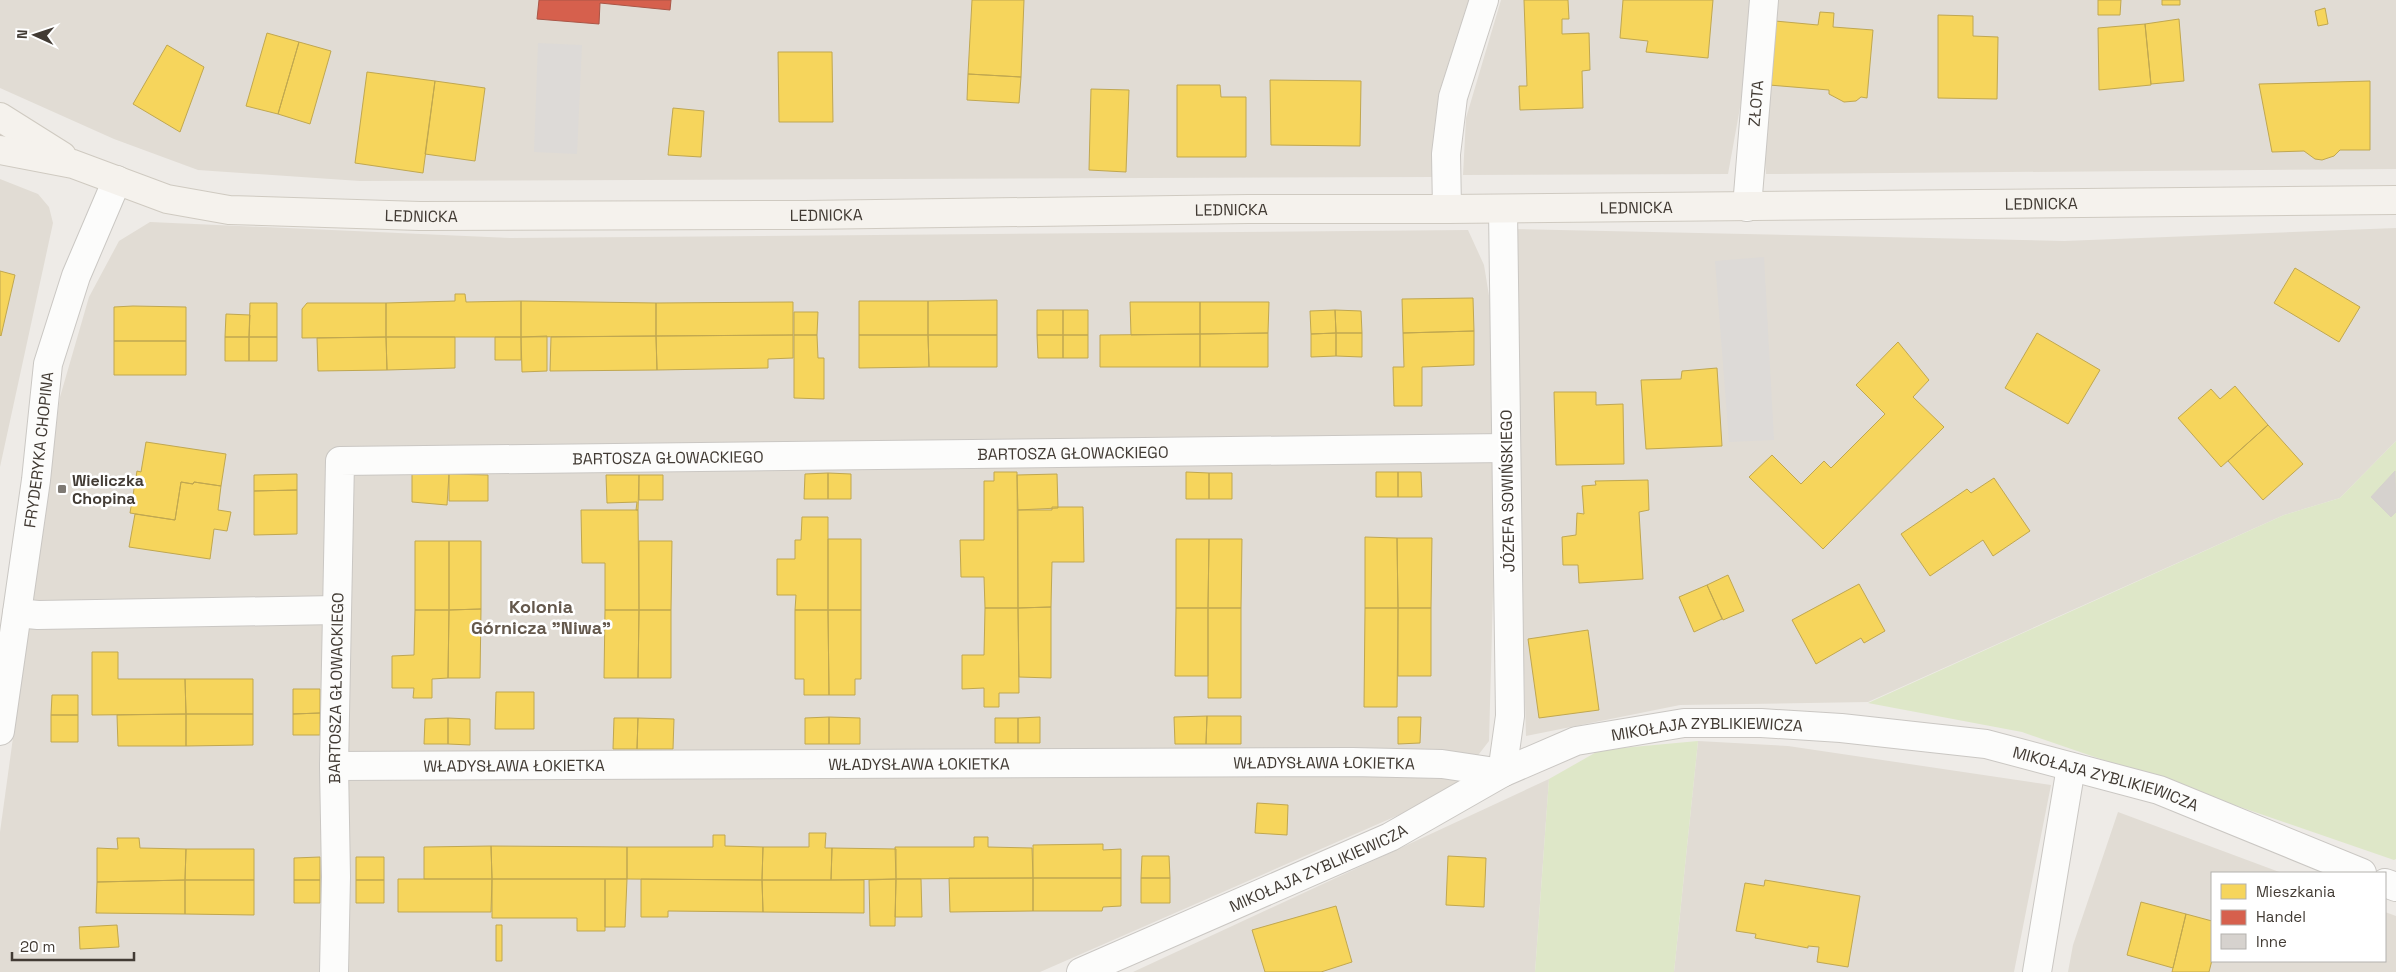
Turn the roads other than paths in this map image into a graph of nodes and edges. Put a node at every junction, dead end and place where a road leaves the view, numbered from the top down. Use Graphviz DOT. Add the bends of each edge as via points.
graph roads {
  1 [pos="1484,0"];
  2 [pos="1764,0"];
  3 [pos="0,117"];
  4 [pos="0,150"];
  5 [pos="73,164"];
  6 [pos="117,180"];
  7 [pos="2396,200"];
  8 [pos="1747,207"];
  9 [pos="1447,209"];
  10 [pos="1503,209"];
  11 [pos="1506,448"];
  12 [pos="337,610"];
  13 [pos="17,614"];
  14 [pos="0,731"];
  15 [pos="334,766"];
  16 [pos="2071,767"];
  17 [pos="1502,774"];
  18 [pos="2360,872"];
  19 [pos="334,972"];
  20 [pos="1081,972"];
  21 [pos="2037,972"];
  1 -- 9 [label="street" via="1454,97 1446,154"];
  2 -- 8 [label="street, ZŁOTA"];
  3 -- 5 [label="main road, LEDNICKA"];
  4 -- 5 [label="main road, LEDNICKA"];
  5 -- 6 [label="main road, LEDNICKA"];
  6 -- 9 [label="main road, LEDNICKA" via="167,199 228,210 420,216"];
  6 -- 13 [label="street, FRYDERYKA CHOPINA" via="76,276 48,364"];
  7 -- 8 [label="main road, LEDNICKA"];
  8 -- 10 [label="main road, LEDNICKA"];
  9 -- 10 [label="main road, LEDNICKA"];
  10 -- 11 [label="street, JÓZEFA SOWIŃSKIEGO"];
  11 -- 12 [label="street, BARTOSZA GŁOWACKIEGO" via="340,461"];
  11 -- 17 [label="street, JÓZEFA SOWIŃSKIEGO" via="1510,716"];
  12 -- 13 [label="street"];
  12 -- 15 [label="street, BARTOSZA GŁOWACKIEGO"];
  13 -- 14 [label="street, FRYDERYKA CHOPINA"];
  15 -- 17 [label="street, WŁADYSŁAWA ŁOKIETKA" via="1352,762 1442,764"];
  15 -- 19 [label="street, BARTOSZA GŁOWACKIEGO"];
  16 -- 17 [label="street, MIKOŁAJA ZYBLIKIEWICZA" via="1986,744 1761,722 1694,723 1576,741"];
  16 -- 18 [label="street, MIKOŁAJA ZYBLIKIEWICZA" via="2159,790"];
  16 -- 21 [label="street"];
  17 -- 20 [label="street, MIKOŁAJA ZYBLIKIEWICZA" via="1390,837"];
}
